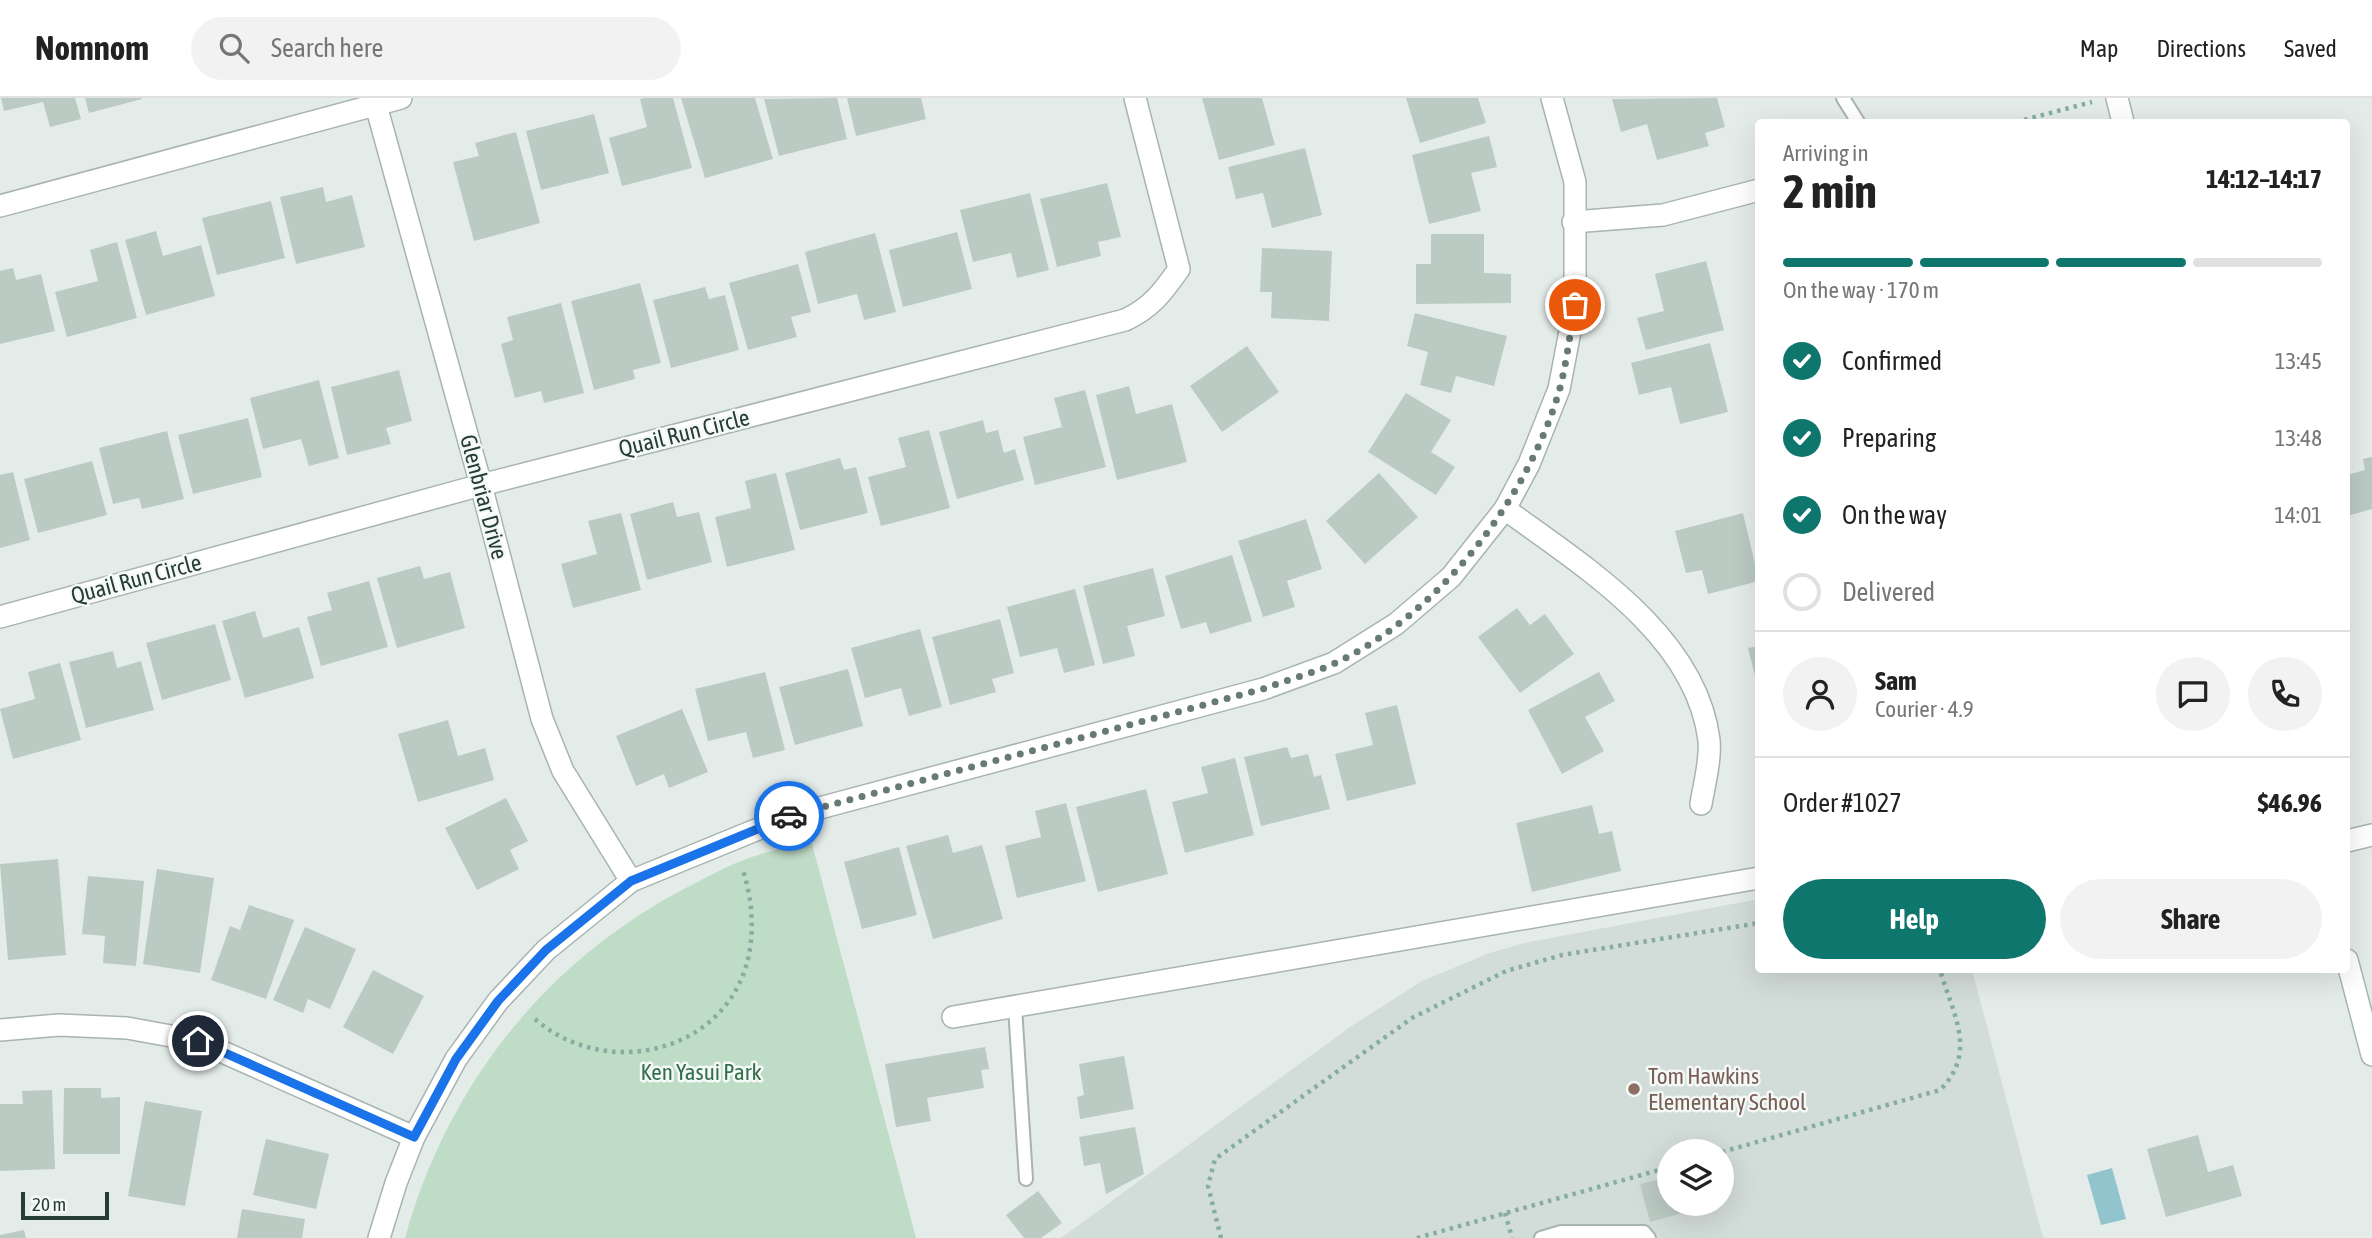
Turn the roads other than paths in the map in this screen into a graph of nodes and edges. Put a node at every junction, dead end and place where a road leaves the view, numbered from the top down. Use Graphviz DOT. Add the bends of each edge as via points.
graph roads {
  1 [pos="401,98"];
  2 [pos="1135,98"];
  3 [pos="1552,98"];
  4 [pos="1843,98"];
  5 [pos="2107,100"];
  6 [pos="375,101"];
  7 [pos="1856,119"];
  8 [pos="2121,119"];
  9 [pos="1755,191"];
  10 [pos="0,206"];
  11 [pos="1573,222"];
  12 [pos="481,485"];
  13 [pos="1505,509"];
  14 [pos="0,617"];
  15 [pos="1701,804"];
  16 [pos="2372,835"];
  17 [pos="2350,840"];
  18 [pos="1755,879"];
  19 [pos="631,881"];
  20 [pos="2350,971"];
  21 [pos="1015,1007"];
  22 [pos="953,1017"];
  23 [pos="0,1030"];
  24 [pos="2372,1055"];
  25 [pos="414,1137"];
  26 [pos="1026,1179"];
  27 [pos="379,1238"];
  28 [pos="1541,1238"];
  29 [pos="1649,1238"];
  1 -- 6 [label="street"];
  2 -- 12 [label="street, Quail Run Circle" via="1179,269 1157,300 1141,313"];
  3 -- 11 [label="street" via="1575,182"];
  4 -- 7 [label="lane"];
  5 -- 8 [label="street"];
  6 -- 10 [label="street"];
  6 -- 12 [label="street, Glenbriar Drive"];
  9 -- 11 [label="street" via="1663,215"];
  11 -- 13 [label="street" via="1575,305 1559,389"];
  12 -- 14 [label="street, Quail Run Circle"];
  12 -- 19 [label="street, Glenbriar Drive" via="542,719 564,771"];
  13 -- 15 [label="street" via="1619,593 1670,651 1695,689 1709,742"];
  13 -- 19 [label="street" via="1451,578 1396,624 1334,663 1263,689 790,816"];
  16 -- 17 [label="street"];
  18 -- 21 [label="street"];
  19 -- 25 [label="street" via="546,950 498,1001 456,1059"];
  20 -- 24 [label="street"];
  21 -- 22 [label="street"];
  21 -- 26 [label="lane"];
  23 -- 25 [label="street" via="59,1025 127,1028 198,1041"];
  25 -- 27 [label="street"];
  28 -- 29 [label="lane" via="1561,1232 1644,1232"];
}
